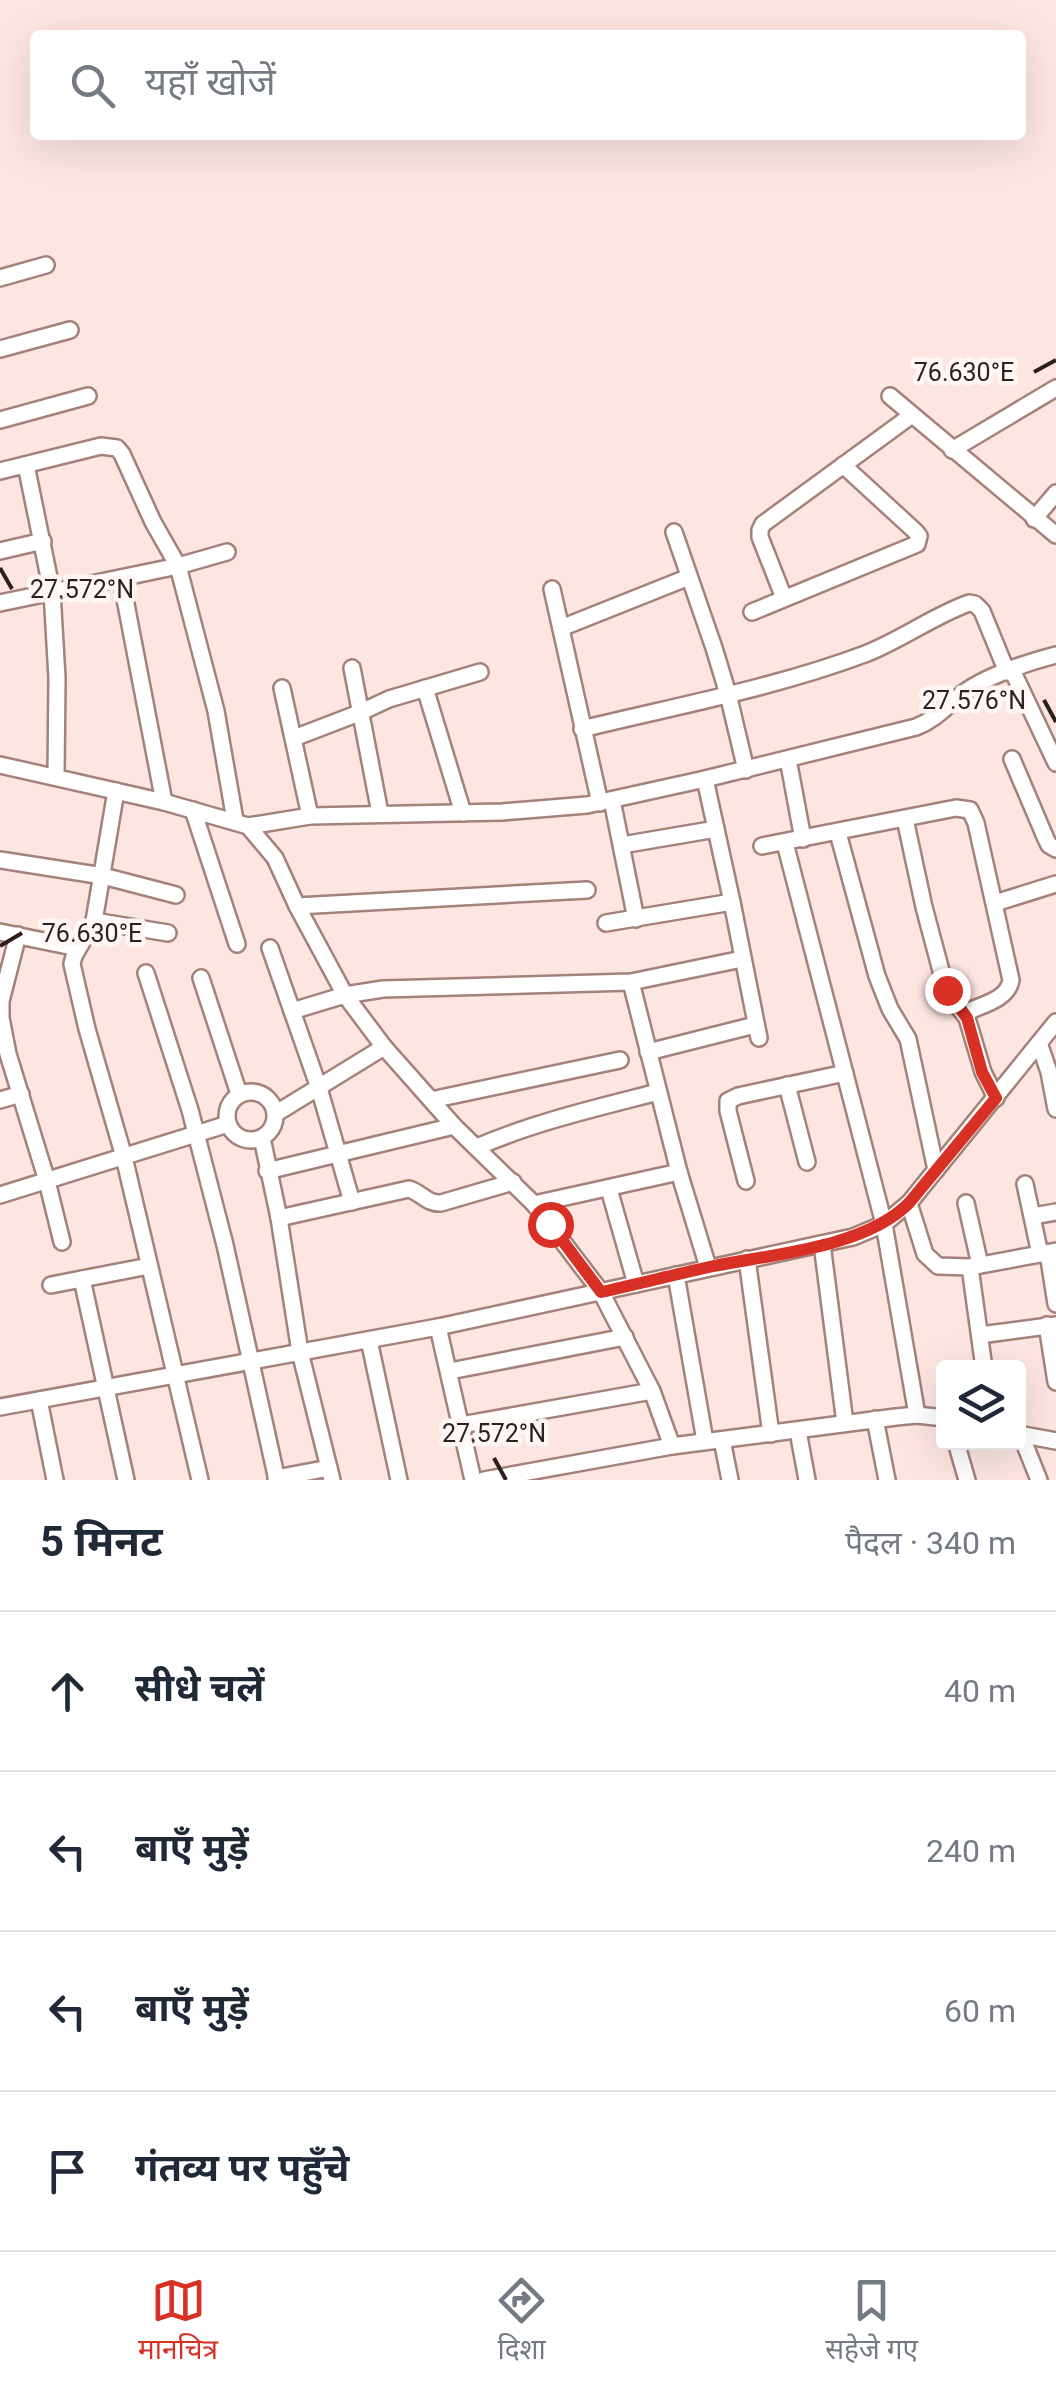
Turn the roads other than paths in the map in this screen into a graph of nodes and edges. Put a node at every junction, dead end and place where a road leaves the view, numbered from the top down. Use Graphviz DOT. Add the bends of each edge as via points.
graph roads {
  1 [pos="46,265"];
  2 [pos="0,278"];
  3 [pos="70,330"];
  4 [pos="0,349"];
  5 [pos="1056,388"];
  6 [pos="88,396"];
  7 [pos="890,396"];
  8 [pos="912,415"];
  9 [pos="0,420"];
  10 [pos="952,450"];
  11 [pos="26,465"];
  12 [pos="842,465"];
  13 [pos="0,470"];
  14 [pos="1056,493"];
  15 [pos="1034,518"];
  16 [pos="674,532"];
  17 [pos="1056,535"];
  18 [pos="43,541"];
  19 [pos="0,551"];
  20 [pos="227,552"];
  21 [pos="178,566"];
  22 [pos="689,576"];
  23 [pos="121,578"];
  24 [pos="552,589"];
  25 [pos="52,592"];
  26 [pos="784,598"];
  27 [pos="0,603"];
  28 [pos="752,612"];
  29 [pos="561,628"];
  30 [pos="1056,655"];
  31 [pos="352,668"];
  32 [pos="1010,671"];
  33 [pos="480,672"];
  34 [pos="282,688"];
  35 [pos="425,688"];
  36 [pos="728,694"];
  37 [pos="359,714"];
  38 [pos="582,729"];
  39 [pos="294,738"];
  40 [pos="788,759"];
  41 [pos="1012,759"];
  42 [pos="1056,763"];
  43 [pos="0,764"];
  44 [pos="746,770"];
  45 [pos="56,776"];
  46 [pos="706,779"];
  47 [pos="116,791"];
  48 [pos="164,802"];
  49 [pos="606,802"];
  50 [pos="193,810"];
  51 [pos="463,813"];
  52 [pos="380,814"];
  53 [pos="310,816"];
  54 [pos="905,819"];
  55 [pos="242,823"];
  56 [pos="716,829"];
  57 [pos="838,832"];
  58 [pos="803,839"];
  59 [pos="785,842"];
  60 [pos="622,845"];
  61 [pos="762,846"];
  62 [pos="1056,849"];
  63 [pos="0,860"];
  64 [pos="103,876"];
  65 [pos="1056,884"];
  66 [pos="587,890"];
  67 [pos="176,895"];
  68 [pos="732,902"];
  69 [pos="995,903"];
  70 [pos="297,906"];
  71 [pos="636,919"];
  72 [pos="94,921"];
  73 [pos="606,923"];
  74 [pos="0,932"];
  75 [pos="168,933"];
  76 [pos="18,935"];
  77 [pos="237,944"];
  78 [pos="78,948"];
  79 [pos="270,948"];
  80 [pos="742,959"];
  81 [pos="146,973"];
  82 [pos="201,978"];
  83 [pos="632,982"];
  84 [pos="346,995"];
  85 [pos="292,1011"];
  86 [pos="964,1013"];
  87 [pos="1056,1022"];
  88 [pos="2,1039"];
  89 [pos="1039,1043"];
  90 [pos="384,1047"];
  91 [pos="648,1052"];
  92 [pos="620,1060"];
  93 [pos="845,1073"];
  94 [pos="787,1086"];
  95 [pos="320,1088"];
  96 [pos="658,1092"];
  97 [pos="21,1094"];
  98 [pos="240,1094"];
  99 [pos="996,1098"];
  100 [pos="0,1100"];
  101 [pos="431,1100"];
  102 [pos="1056,1109"];
  103 [pos="275,1114"];
  104 [pos="228,1124"];
  105 [pos="454,1126"];
  106 [pos="196,1136"];
  107 [pos="262,1138"];
  108 [pos="477,1148"];
  109 [pos="338,1156"];
  110 [pos="124,1158"];
  111 [pos="807,1162"];
  112 [pos="936,1170"];
  113 [pos="268,1171"];
  114 [pos="679,1172"];
  115 [pos="47,1181"];
  116 [pos="746,1181"];
  117 [pos="513,1182"];
  118 [pos="1025,1184"];
  119 [pos="609,1189"];
  120 [pos="0,1195"];
  121 [pos="352,1202"];
  122 [pos="909,1203"];
  123 [pos="966,1203"];
  124 [pos="534,1204"];
  125 [pos="1056,1212"];
  126 [pos="1032,1216"];
  127 [pos="278,1218"];
  128 [pos="884,1224"];
  129 [pos="62,1242"];
  130 [pos="822,1244"];
  131 [pos="1048,1253"];
  132 [pos="747,1260"];
  133 [pos="149,1266"];
  134 [pos="975,1266"];
  135 [pos="708,1267"];
  136 [pos="676,1275"];
  137 [pos="82,1279"];
  138 [pos="636,1284"];
  139 [pos="51,1285"];
  140 [pos="601,1292"];
  141 [pos="1056,1304"];
  142 [pos="1052,1325"];
  143 [pos="438,1327"];
  144 [pos="980,1335"];
  145 [pos="625,1337"];
  146 [pos="369,1340"];
  147 [pos="300,1352"];
  148 [pos="983,1360"];
  149 [pos="250,1362"];
  150 [pos="450,1371"];
  151 [pos="175,1375"];
  152 [pos="1056,1382"];
  153 [pos="106,1388"];
  154 [pos="652,1391"];
  155 [pos="39,1400"];
  156 [pos="0,1407"];
  157 [pos="917,1415"];
  158 [pos="936,1417"];
  159 [pos="875,1419"];
  160 [pos="846,1423"];
  161 [pos="461,1425"];
  162 [pos="798,1431"];
  163 [pos="771,1434"];
  164 [pos="1026,1435"];
  165 [pos="722,1440"];
  166 [pos="705,1441"];
  167 [pos="1056,1441"];
  168 [pos="672,1446"];
  169 [pos="1026,1449"];
  170 [pos="958,1450"];
  171 [pos="331,1474"];
  172 [pos="276,1479"];
  173 [pos="55,1480"];
  174 [pos="126,1480"];
  175 [pos="200,1480"];
  176 [pos="399,1480"];
  177 [pos="473,1480"];
  178 [pos="484,1480"];
  179 [pos="730,1480"];
  180 [pos="807,1480"];
  181 [pos="887,1480"];
  182 [pos="967,1480"];
  183 [pos="1039,1480"];
  1 -- 2 [label="street"];
  3 -- 4 [label="street"];
  5 -- 10 [label="street"];
  6 -- 9 [label="street"];
  7 -- 8 [label="street"];
  8 -- 10 [label="street"];
  8 -- 12 [label="street"];
  10 -- 15 [label="street"];
  11 -- 13 [label="street"];
  11 -- 18 [label="street"];
  11 -- 21 [label="street" via="117,448"];
  12 -- 26 [label="street" via="760,530"];
  12 -- 26 [label="street" via="919,541"];
  14 -- 15 [label="street"];
  15 -- 17 [label="street"];
  16 -- 22 [label="street"];
  18 -- 19 [label="street"];
  18 -- 25 [label="street"];
  20 -- 21 [label="street"];
  21 -- 23 [label="street"];
  21 -- 55 [label="street"];
  22 -- 29 [label="street"];
  22 -- 36 [label="street"];
  23 -- 25 [label="street"];
  23 -- 48 [label="street"];
  24 -- 29 [label="street"];
  25 -- 27 [label="street"];
  25 -- 45 [label="street"];
  26 -- 28 [label="street"];
  29 -- 38 [label="street"];
  30 -- 32 [label="street"];
  31 -- 37 [label="street"];
  32 -- 36 [label="street" via="982,612 968,604 867,653"];
  32 -- 40 [label="street" via="975,686 916,728"];
  32 -- 42 [label="street"];
  33 -- 35 [label="street"];
  34 -- 39 [label="street"];
  35 -- 37 [label="street"];
  35 -- 51 [label="street"];
  36 -- 38 [label="street"];
  36 -- 44 [label="street"];
  37 -- 39 [label="street"];
  37 -- 52 [label="street"];
  38 -- 49 [label="street"];
  39 -- 53 [label="street"];
  40 -- 44 [label="street"];
  40 -- 58 [label="street"];
  41 -- 62 [label="street" via="1048,845"];
  43 -- 45 [label="street"];
  44 -- 46 [label="street"];
  45 -- 47 [label="street"];
  46 -- 49 [label="street"];
  46 -- 56 [label="street"];
  47 -- 48 [label="street"];
  47 -- 64 [label="street"];
  48 -- 50 [label="street"];
  49 -- 51 [label="street"];
  49 -- 60 [label="street"];
  50 -- 55 [label="street"];
  50 -- 77 [label="street"];
  51 -- 52 [label="street"];
  52 -- 53 [label="street"];
  53 -- 55 [label="street"];
  54 -- 57 [label="street"];
  54 -- 69 [label="street" via="970,810"];
  54 -- 86 [label="street" via="944,982"];
  55 -- 70 [label="street" via="274,858"];
  56 -- 60 [label="street"];
  56 -- 68 [label="street"];
  57 -- 58 [label="street"];
  57 -- 112 [label="street" via="867,946 908,1040"];
  58 -- 59 [label="street"];
  59 -- 61 [label="street"];
  59 -- 93 [label="street"];
  60 -- 71 [label="street"];
  63 -- 64 [label="street"];
  64 -- 67 [label="street"];
  64 -- 72 [label="street"];
  65 -- 69 [label="street"];
  66 -- 70 [label="street"];
  68 -- 71 [label="street"];
  68 -- 80 [label="street"];
  69 -- 86 [label="street" via="1011,986"];
  70 -- 84 [label="street"];
  71 -- 73 [label="street"];
  72 -- 75 [label="street"];
  72 -- 78 [label="street"];
  74 -- 76 [label="street"];
  76 -- 78 [label="street"];
  76 -- 88 [label="street" via="1,1002"];
  78 -- 110 [label="street" via="73,974"];
  79 -- 85 [label="street"];
  80 -- 83 [label="street"];
  80 -- 91 [label="street" via="757,1032"];
  81 -- 106 [label="street"];
  82 -- 98 [label="street"];
  83 -- 84 [label="street"];
  83 -- 91 [label="street"];
  84 -- 85 [label="street"];
  84 -- 90 [label="street"];
  85 -- 95 [label="street"];
  86 -- 99 [label="street"];
  87 -- 89 [label="street"];
  88 -- 97 [label="street"];
  89 -- 99 [label="street"];
  89 -- 102 [label="street"];
  90 -- 95 [label="street"];
  90 -- 101 [label="street"];
  91 -- 96 [label="street"];
  92 -- 101 [label="street"];
  93 -- 94 [label="street"];
  93 -- 128 [label="street"];
  94 -- 111 [label="street"];
  94 -- 116 [label="street" via="728,1101"];
  95 -- 103 [label="street"];
  95 -- 109 [label="street"];
  96 -- 108 [label="street"];
  96 -- 114 [label="street"];
  97 -- 100 [label="street"];
  97 -- 115 [label="street"];
  98 -- 103 [label="street" via="267,1098"];
  98 -- 104 [label="street" via="227,1108"];
  99 -- 112 [label="street"];
  101 -- 105 [label="street"];
  103 -- 107 [label="street"];
  104 -- 106 [label="street"];
  104 -- 107 [label="street" via="243,1140"];
  105 -- 108 [label="street"];
  105 -- 109 [label="street"];
  106 -- 110 [label="street"];
  106 -- 149 [label="street"];
  107 -- 113 [label="street"];
  108 -- 117 [label="street"];
  109 -- 113 [label="street"];
  109 -- 121 [label="street"];
  110 -- 115 [label="street"];
  110 -- 133 [label="street"];
  112 -- 122 [label="street"];
  113 -- 127 [label="street"];
  114 -- 119 [label="street"];
  114 -- 135 [label="street"];
  115 -- 120 [label="street"];
  115 -- 129 [label="street"];
  117 -- 121 [label="street" via="441,1202 409,1189"];
  117 -- 124 [label="street"];
  118 -- 126 [label="street"];
  119 -- 124 [label="street"];
  119 -- 138 [label="street"];
  121 -- 127 [label="street"];
  122 -- 128 [label="street"];
  122 -- 134 [label="street" via="931,1262"];
  123 -- 134 [label="street"];
  124 -- 140 [label="street"];
  125 -- 126 [label="street"];
  126 -- 131 [label="street"];
  127 -- 147 [label="street"];
  128 -- 130 [label="street"];
  128 -- 157 [label="street"];
  130 -- 132 [label="street"];
  130 -- 160 [label="street"];
  131 -- 134 [label="street"];
  131 -- 141 [label="street"];
  132 -- 135 [label="street"];
  132 -- 163 [label="street"];
  133 -- 137 [label="street"];
  133 -- 151 [label="street"];
  134 -- 144 [label="street"];
  135 -- 136 [label="street"];
  136 -- 138 [label="street"];
  136 -- 166 [label="street"];
  137 -- 139 [label="street"];
  137 -- 153 [label="street"];
  138 -- 140 [label="street"];
  140 -- 143 [label="street"];
  140 -- 145 [label="street"];
  142 -- 144 [label="street"];
  142 -- 152 [label="street"];
  143 -- 146 [label="street"];
  143 -- 150 [label="street"];
  144 -- 148 [label="street"];
  145 -- 150 [label="street"];
  145 -- 154 [label="street"];
  146 -- 147 [label="street"];
  146 -- 176 [label="street"];
  147 -- 149 [label="street"];
  147 -- 171 [label="street"];
  149 -- 151 [label="street"];
  149 -- 172 [label="street"];
  150 -- 161 [label="street"];
  151 -- 153 [label="street"];
  151 -- 175 [label="street"];
  153 -- 155 [label="street"];
  153 -- 174 [label="street"];
  154 -- 161 [label="street"];
  154 -- 168 [label="street"];
  155 -- 156 [label="street"];
  155 -- 173 [label="street"];
  157 -- 158 [label="street"];
  157 -- 159 [label="street"];
  159 -- 160 [label="street"];
  159 -- 181 [label="street"];
  160 -- 162 [label="street"];
  161 -- 177 [label="street"];
  162 -- 163 [label="street"];
  162 -- 180 [label="street"];
  163 -- 165 [label="street"];
  164 -- 167 [label="street"];
  165 -- 166 [label="street"];
  165 -- 179 [label="street"];
  166 -- 168 [label="street"];
  168 -- 178 [label="street"];
  169 -- 183 [label="street"];
  170 -- 182 [label="street"];
  171 -- 172 [label="street"];
}
